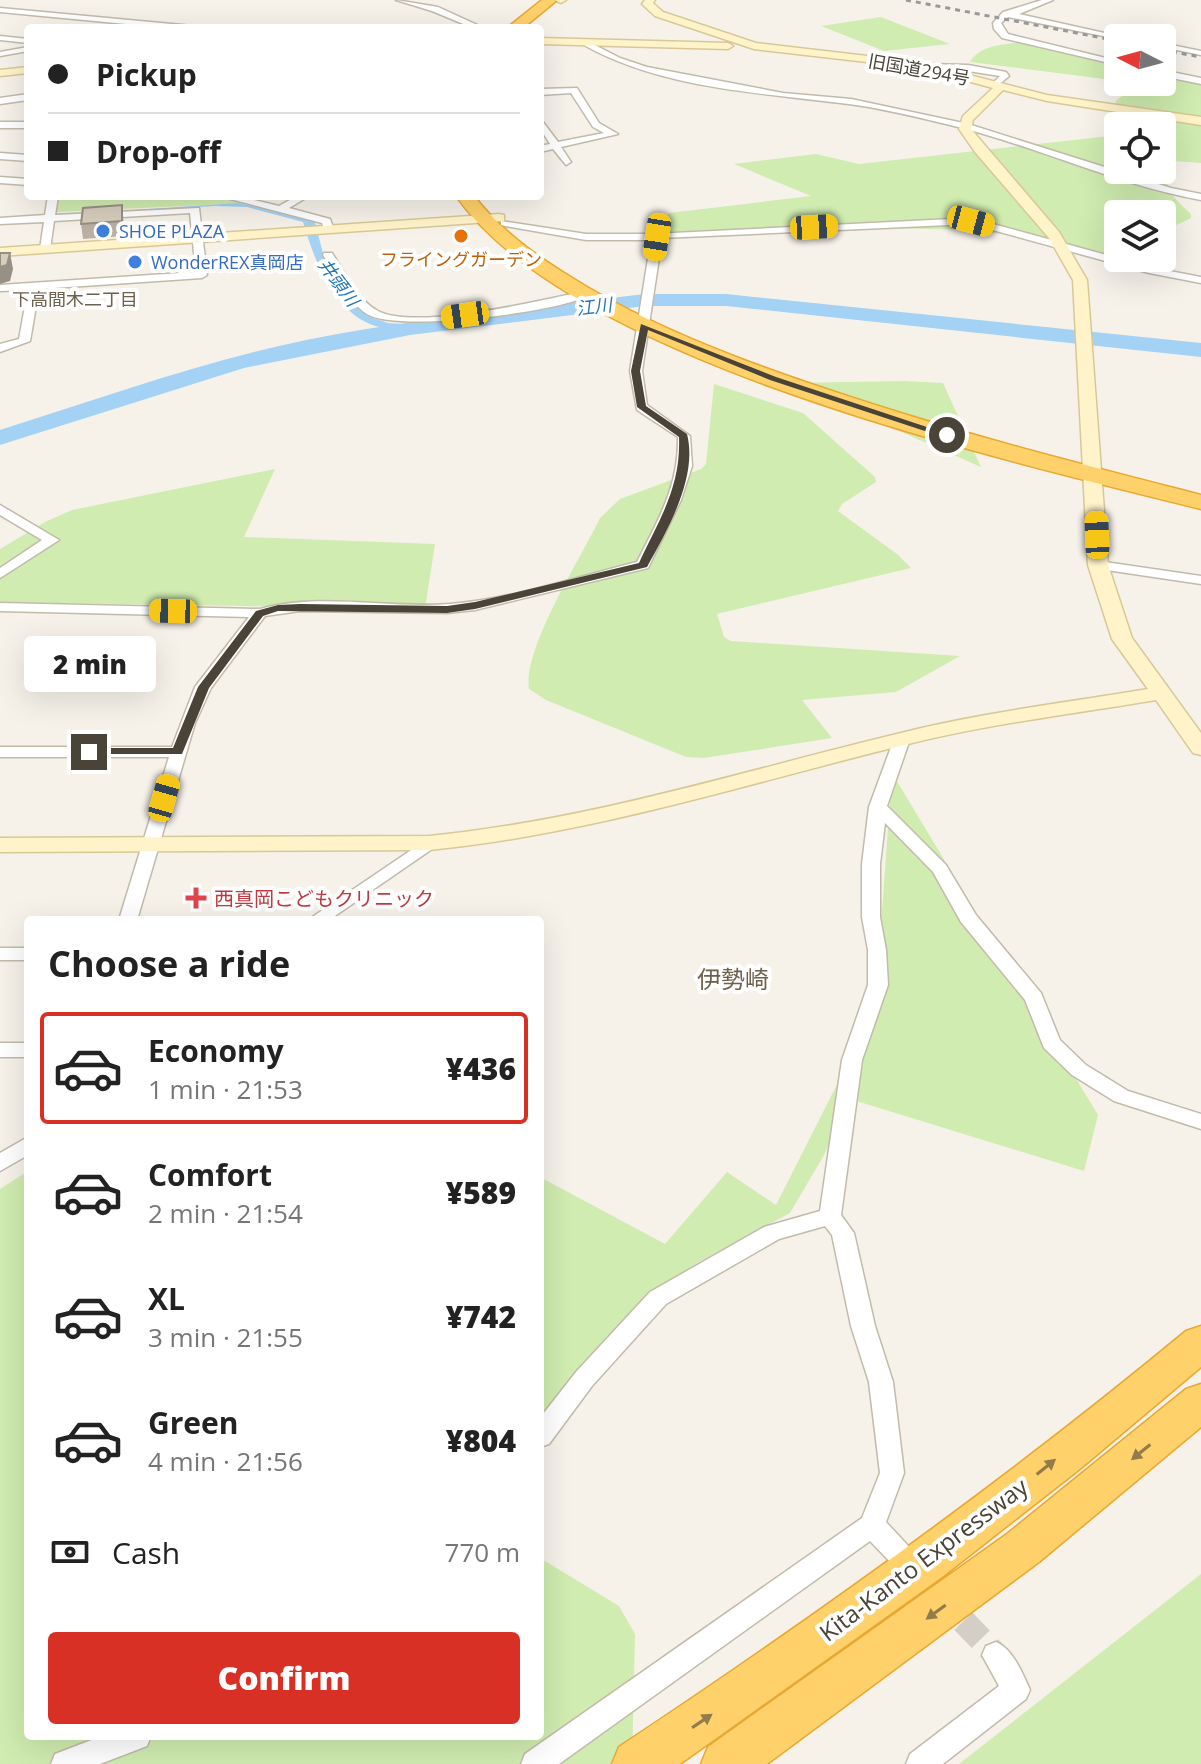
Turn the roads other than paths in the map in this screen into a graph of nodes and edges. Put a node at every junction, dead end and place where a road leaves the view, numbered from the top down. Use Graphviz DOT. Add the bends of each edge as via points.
graph roads {
  1 [pos="31,0"];
  2 [pos="400,0"];
  3 [pos="550,0"];
  4 [pos="560,0"];
  5 [pos="650,0"];
  6 [pos="1049,0"];
  7 [pos="2,11"];
  8 [pos="1006,14"];
  9 [pos="465,22"];
  10 [pos="148,24"];
  11 [pos="460,24"];
  12 [pos="470,24"];
  13 [pos="519,24"];
  14 [pos="531,24"];
  15 [pos="1104,34"];
  16 [pos="0,38"];
  17 [pos="24,41"];
  18 [pos="544,41"];
  19 [pos="587,43"];
  20 [pos="754,46"];
  21 [pos="1176,48"];
  22 [pos="24,50"];
  23 [pos="1201,53"];
  24 [pos="0,54"];
  25 [pos="1104,60"];
  26 [pos="24,70"];
  27 [pos="0,73"];
  28 [pos="1176,76"];
  29 [pos="1201,81"];
  30 [pos="998,85"];
  31 [pos="544,92"];
  32 [pos="24,98"];
  33 [pos="0,101"];
  34 [pos="12,102"];
  35 [pos="0,113"];
  36 [pos="1200,120"];
  37 [pos="0,125"];
  38 [pos="24,125"];
  39 [pos="965,126"];
  40 [pos="544,128"];
  41 [pos="554,146"];
  42 [pos="544,148"];
  43 [pos="0,156"];
  44 [pos="24,158"];
  45 [pos="566,162"];
  46 [pos="0,180"];
  47 [pos="24,182"];
  48 [pos="1201,197"];
  49 [pos="52,200"];
  50 [pos="241,200"];
  51 [pos="297,200"];
  52 [pos="470,200"];
  53 [pos="483,200"];
  54 [pos="280,209"];
  55 [pos="48,218"];
  56 [pos="496,220"];
  57 [pos="0,221"];
  58 [pos="326,230"];
  59 [pos="657,237"];
  60 [pos="199,239"];
  61 [pos="1062,246"];
  62 [pos="45,249"];
  63 [pos="0,252"];
  64 [pos="328,255"];
  65 [pos="1201,280"];
  66 [pos="34,285"];
  67 [pos="0,288"];
  68 [pos="623,305"];
  69 [pos="0,348"];
  70 [pos="1094,470"];
  71 [pos="1201,493"];
  72 [pos="1201,502"];
  73 [pos="0,509"];
  74 [pos="1098,565"];
  75 [pos="0,574"];
  76 [pos="1201,580"];
  77 [pos="0,607"];
  78 [pos="260,613"];
  79 [pos="1161,693"];
  80 [pos="902,739"];
  81 [pos="1201,748"];
  82 [pos="0,752"];
  83 [pos="178,752"];
  84 [pos="878,807"];
  85 [pos="429,843"];
  86 [pos="0,845"];
  87 [pos="151,845"];
  88 [pos="129,916"];
  89 [pos="323,916"];
  90 [pos="0,954"];
  91 [pos="24,954"];
  92 [pos="0,1050"];
  93 [pos="24,1050"];
  94 [pos="1201,1122"];
  95 [pos="24,1147"];
  96 [pos="2,1160"];
  97 [pos="830,1216"];
  98 [pos="1201,1343"];
  99 [pos="1201,1402"];
  100 [pos="544,1432"];
  101 [pos="872,1525"];
  102 [pos="903,1558"];
  103 [pos="996,1655"];
  104 [pos="127,1740"];
  105 [pos="65,1764"];
  106 [pos="535,1764"];
  107 [pos="637,1764"];
  108 [pos="726,1764"];
  109 [pos="920,1764"];
  1 -- 7 [label="street"];
  2 -- 9 [label="street"];
  3 -- 13 [label="highway"];
  4 -- 14 [label="highway"];
  5 -- 20 [label="street, 旧国道294号" via="647,4 659,14"];
  6 -- 15 [label="street" via="1010,15"];
  7 -- 10 [label="street"];
  8 -- 25 [label="street" via="997,23 1005,36"];
  9 -- 11 [label="street"];
  9 -- 12 [label="street"];
  16 -- 17 [label="street"];
  18 -- 19 [label="street"];
  19 -- 20 [label="street"];
  19 -- 39 [label="street" via="645,69"];
  20 -- 30 [label="street, 旧国道294号" via="926,67"];
  21 -- 23 [label="street"];
  22 -- 24 [label="street"];
  26 -- 27 [label="street"];
  28 -- 29 [label="street"];
  30 -- 36 [label="street, 旧国道294号" via="1080,104"];
  30 -- 39 [label="street"];
  31 -- 41 [label="street" via="574,90 596,125 613,134"];
  32 -- 34 [label="street"];
  33 -- 34 [label="street"];
  34 -- 35 [label="street"];
  37 -- 38 [label="street"];
  39 -- 48 [label="street"];
  39 -- 61 [label="street"];
  40 -- 41 [label="street"];
  41 -- 42 [label="street"];
  41 -- 45 [label="street"];
  43 -- 44 [label="street"];
  46 -- 47 [label="street"];
  49 -- 55 [label="street"];
  50 -- 54 [label="street"];
  51 -- 54 [label="street"];
  52 -- 56 [label="highway"];
  53 -- 56 [label="highway"];
  54 -- 58 [label="street" via="326,221"];
  55 -- 57 [label="street"];
  55 -- 60 [label="street" via="195,210"];
  55 -- 62 [label="street"];
  56 -- 58 [label="street"];
  56 -- 59 [label="street" via="586,237"];
  56 -- 68 [label="highway" via="532,260"];
  58 -- 60 [label="street"];
  59 -- 61 [label="street" via="971,221"];
  59 -- 68 [label="street"];
  60 -- 62 [label="street"];
  60 -- 66 [label="street" via="202,275"];
  61 -- 65 [label="street"];
  61 -- 70 [label="street" via="1080,280"];
  62 -- 63 [label="street"];
  64 -- 68 [label="street" via="363,305 397,321"];
  66 -- 67 [label="street"];
  66 -- 69 [label="street" via="24,341"];
  68 -- 70 [label="highway" via="724,360 847,404"];
  68 -- 78 [label="street" via="641,407 684,436 685,466 643,565 475,606 300,607"];
  70 -- 71 [label="highway"];
  70 -- 72 [label="highway"];
  70 -- 74 [label="street"];
  73 -- 75 [label="street" via="52,540"];
  74 -- 76 [label="street"];
  74 -- 79 [label="street" via="1122,639"];
  77 -- 78 [label="street"];
  78 -- 83 [label="street" via="203,687"];
  79 -- 80 [label="street"];
  79 -- 81 [label="street"];
  80 -- 84 [label="street"];
  80 -- 85 [label="street" via="561,827"];
  82 -- 83 [label="street"];
  83 -- 87 [label="street"];
  84 -- 94 [label="street" via="940,869 968,918 1034,998 1051,1043 1079,1070 1121,1096"];
  84 -- 97 [label="street" via="871,864 878,985 852,1060"];
  85 -- 87 [label="street"];
  85 -- 89 [label="street"];
  86 -- 87 [label="street"];
  87 -- 88 [label="street"];
  90 -- 91 [label="street"];
  92 -- 93 [label="street"];
  95 -- 96 [label="street"];
  97 -- 100 [label="street" via="772,1233 658,1298"];
  97 -- 101 [label="street" via="843,1233 881,1382 892,1473"];
  107 -- 98 [label="highway, Kita-Kanto Expressway, one-way" via="984,1517"];
  99 -- 108 [label="highway, one-way" via="1023,1548"];
  101 -- 102 [label="street"];
  101 -- 106 [label="street"];
  103 -- 109 [label="street" via="1016,1690"];
  104 -- 105 [label="street"];
}
